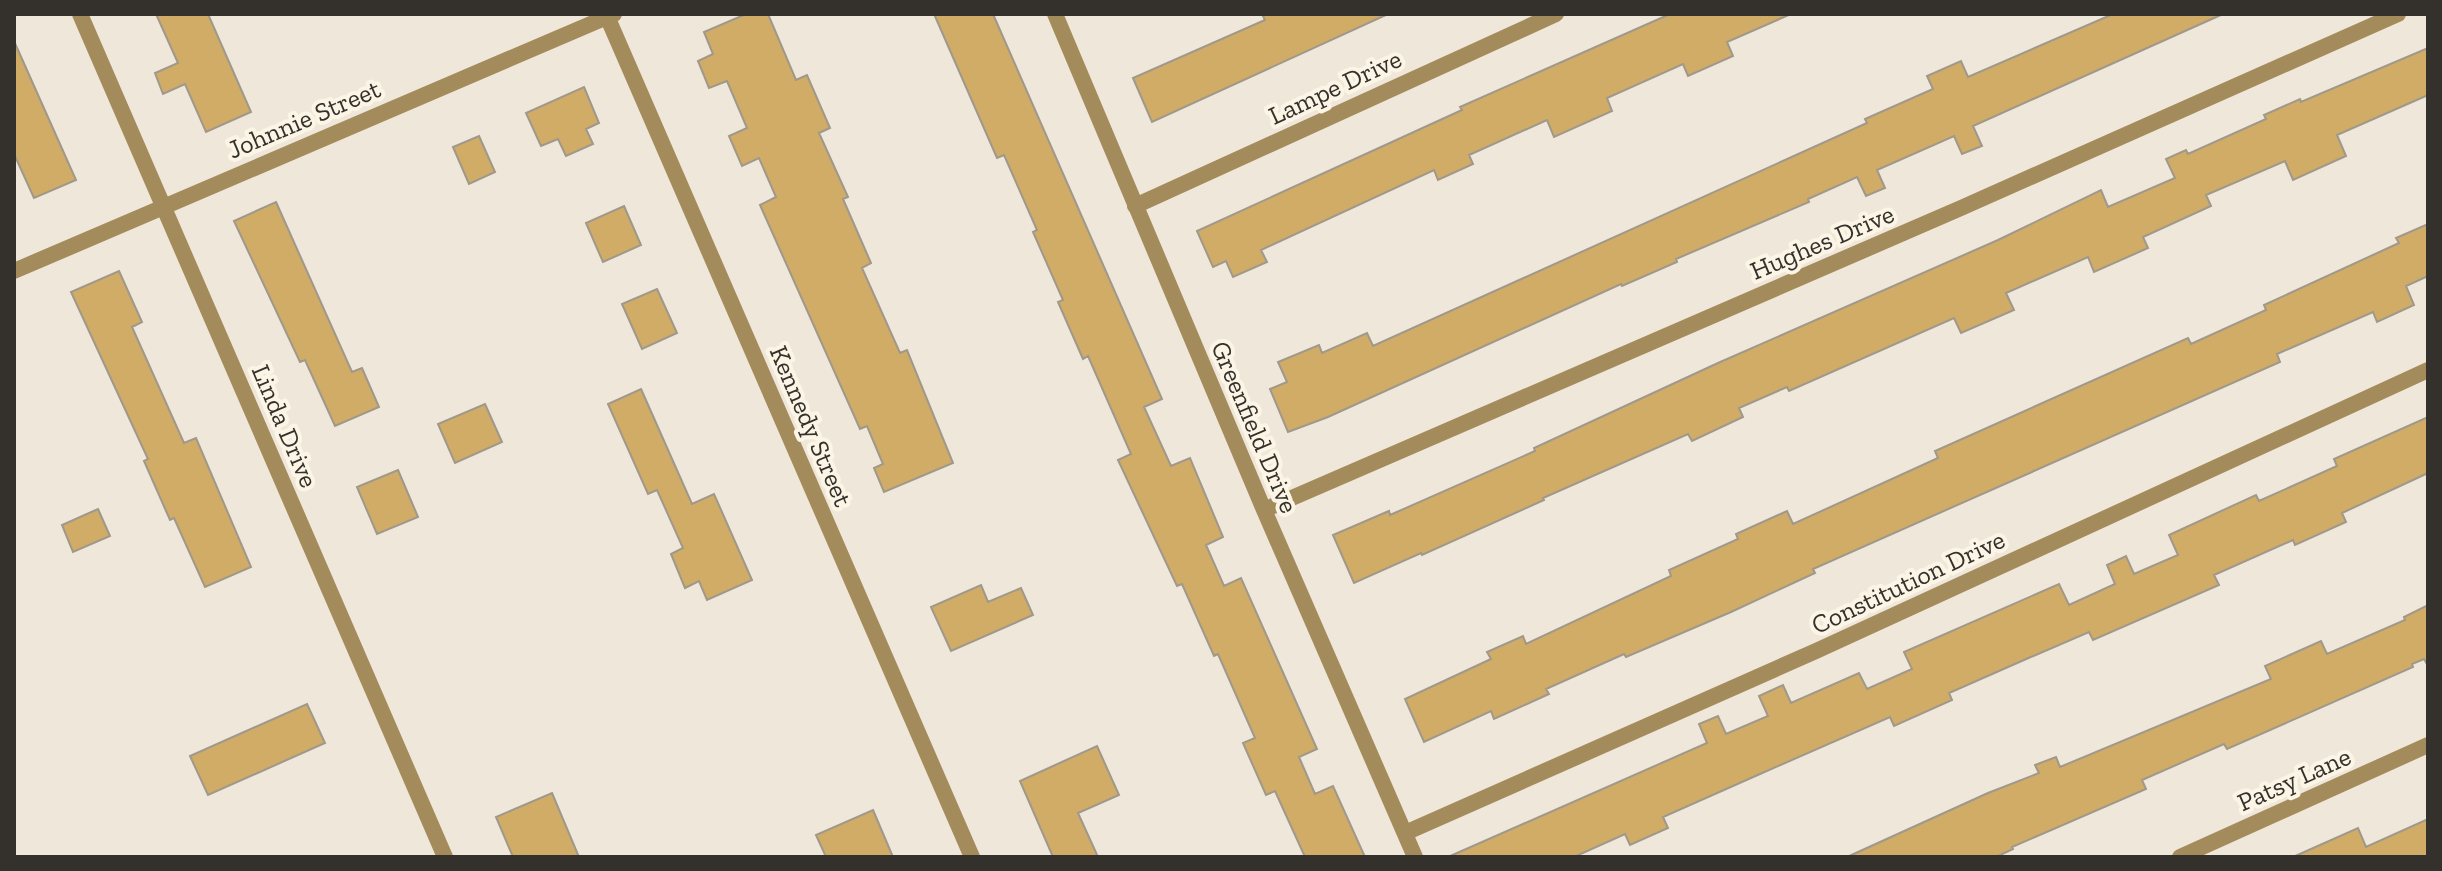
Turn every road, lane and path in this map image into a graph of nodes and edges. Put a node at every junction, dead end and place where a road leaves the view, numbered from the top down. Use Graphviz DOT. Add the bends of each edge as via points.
graph roads {
  1 [pos="80,14"];
  2 [pos="1055,14"];
  3 [pos="1556,14"];
  4 [pos="2398,14"];
  5 [pos="609,15"];
  6 [pos="163,205"];
  7 [pos="1135,206"];
  8 [pos="14,271"];
  9 [pos="2428,370"];
  10 [pos="1264,510"];
  11 [pos="2428,745"];
  12 [pos="1405,833"];
  13 [pos="445,857"];
  14 [pos="972,857"];
  15 [pos="1415,857"];
  16 [pos="2180,857"];
  1 -- 6 [label="street, Linda Drive"];
  2 -- 7 [label="street, Greenfield Drive"];
  3 -- 7 [label="street, Lampe Drive"];
  4 -- 10 [label="street, Hughes Drive"];
  5 -- 6 [label="street, Johnnie Street"];
  5 -- 14 [label="street, Kennedy Street"];
  6 -- 8 [label="street, Johnnie Street"];
  6 -- 13 [label="street, Linda Drive"];
  7 -- 10 [label="street, Greenfield Drive"];
  9 -- 12 [label="street, Constitution Drive"];
  10 -- 12 [label="street, Greenfield Drive"];
  11 -- 16 [label="street, Patsy Lane"];
  12 -- 15 [label="street, Greenfield Drive"];
}
